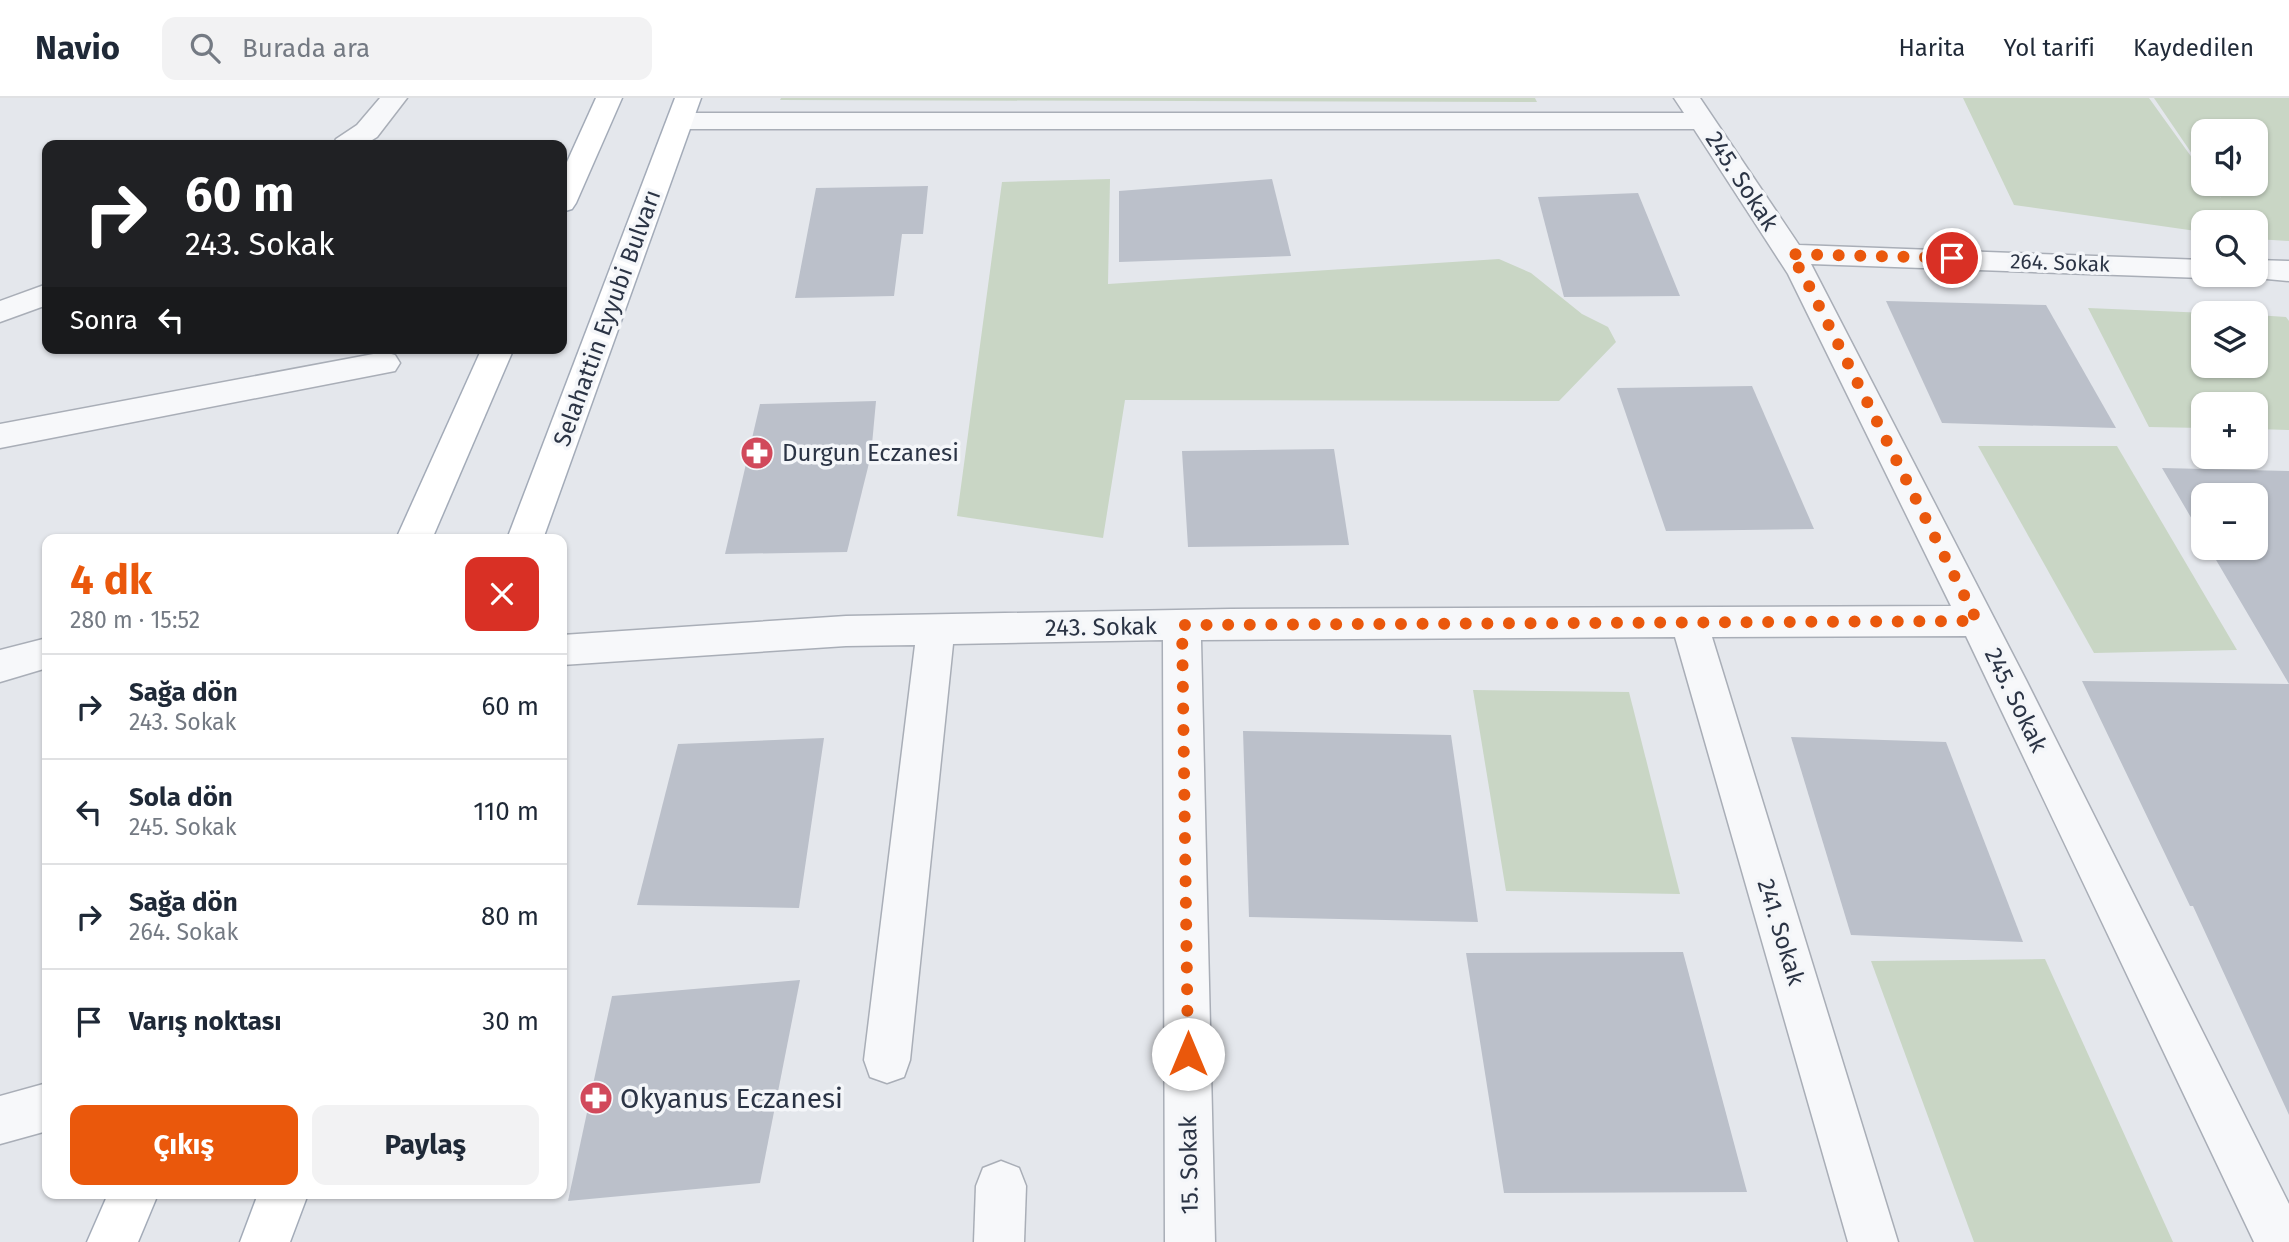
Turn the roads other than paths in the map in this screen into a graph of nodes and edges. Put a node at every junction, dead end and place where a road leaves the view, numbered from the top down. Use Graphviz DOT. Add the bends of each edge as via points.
graph roads {
  1 [pos="394,98"];
  2 [pos="609,98"];
  3 [pos="684,109"];
  4 [pos="1695,109"];
  5 [pos="354,140"];
  6 [pos="567,192"];
  7 [pos="1790,254"];
  8 [pos="2191,269"];
  9 [pos="2268,270"];
  10 [pos="2289,271"];
  11 [pos="42,296"];
  12 [pos="0,312"];
  13 [pos="495,354"];
  14 [pos="384,363"];
  15 [pos="0,436"];
  16 [pos="416,534"];
  17 [pos="527,534"];
  18 [pos="1977,621"];
  19 [pos="1689,622"];
  20 [pos="1182,625"];
  21 [pos="936,630"];
  22 [pos="567,650"];
  23 [pos="42,654"];
  24 [pos="0,666"];
  25 [pos="887,1060"];
  26 [pos="42,1108"];
  27 [pos="0,1120"];
  28 [pos="1001,1186"];
  29 [pos="131,1199"];
  30 [pos="282,1199"];
  31 [pos="112,1242"];
  32 [pos="265,1242"];
  33 [pos="999,1242"];
  34 [pos="1190,1242"];
  35 [pos="1873,1242"];
  36 [pos="2281,1242"];
  1 -- 5 [label="street"];
  2 -- 6 [label="main road"];
  3 -- 4 [label="street"];
  3 -- 17 [label="main road, Selahattin Eyyubi Bulvarı"];
  4 -- 7 [label="street, 245. Sokak"];
  7 -- 8 [label="street, 264. Sokak"];
  7 -- 18 [label="street, 245. Sokak"];
  9 -- 10 [label="street"];
  11 -- 12 [label="street"];
  13 -- 16 [label="main road"];
  14 -- 15 [label="street"];
  18 -- 19 [label="street, 243. Sokak"];
  18 -- 36 [label="street, 245. Sokak"];
  19 -- 20 [label="street, 243. Sokak"];
  19 -- 35 [label="street, 241. Sokak"];
  20 -- 21 [label="street, 243. Sokak"];
  20 -- 34 [label="street, 15. Sokak"];
  21 -- 22 [label="street, 243. Sokak" via="846,631"];
  21 -- 25 [label="street"];
  23 -- 24 [label="street"];
  26 -- 27 [label="street"];
  28 -- 33 [label="street"];
  29 -- 31 [label="main road"];
  30 -- 32 [label="main road"];
}
